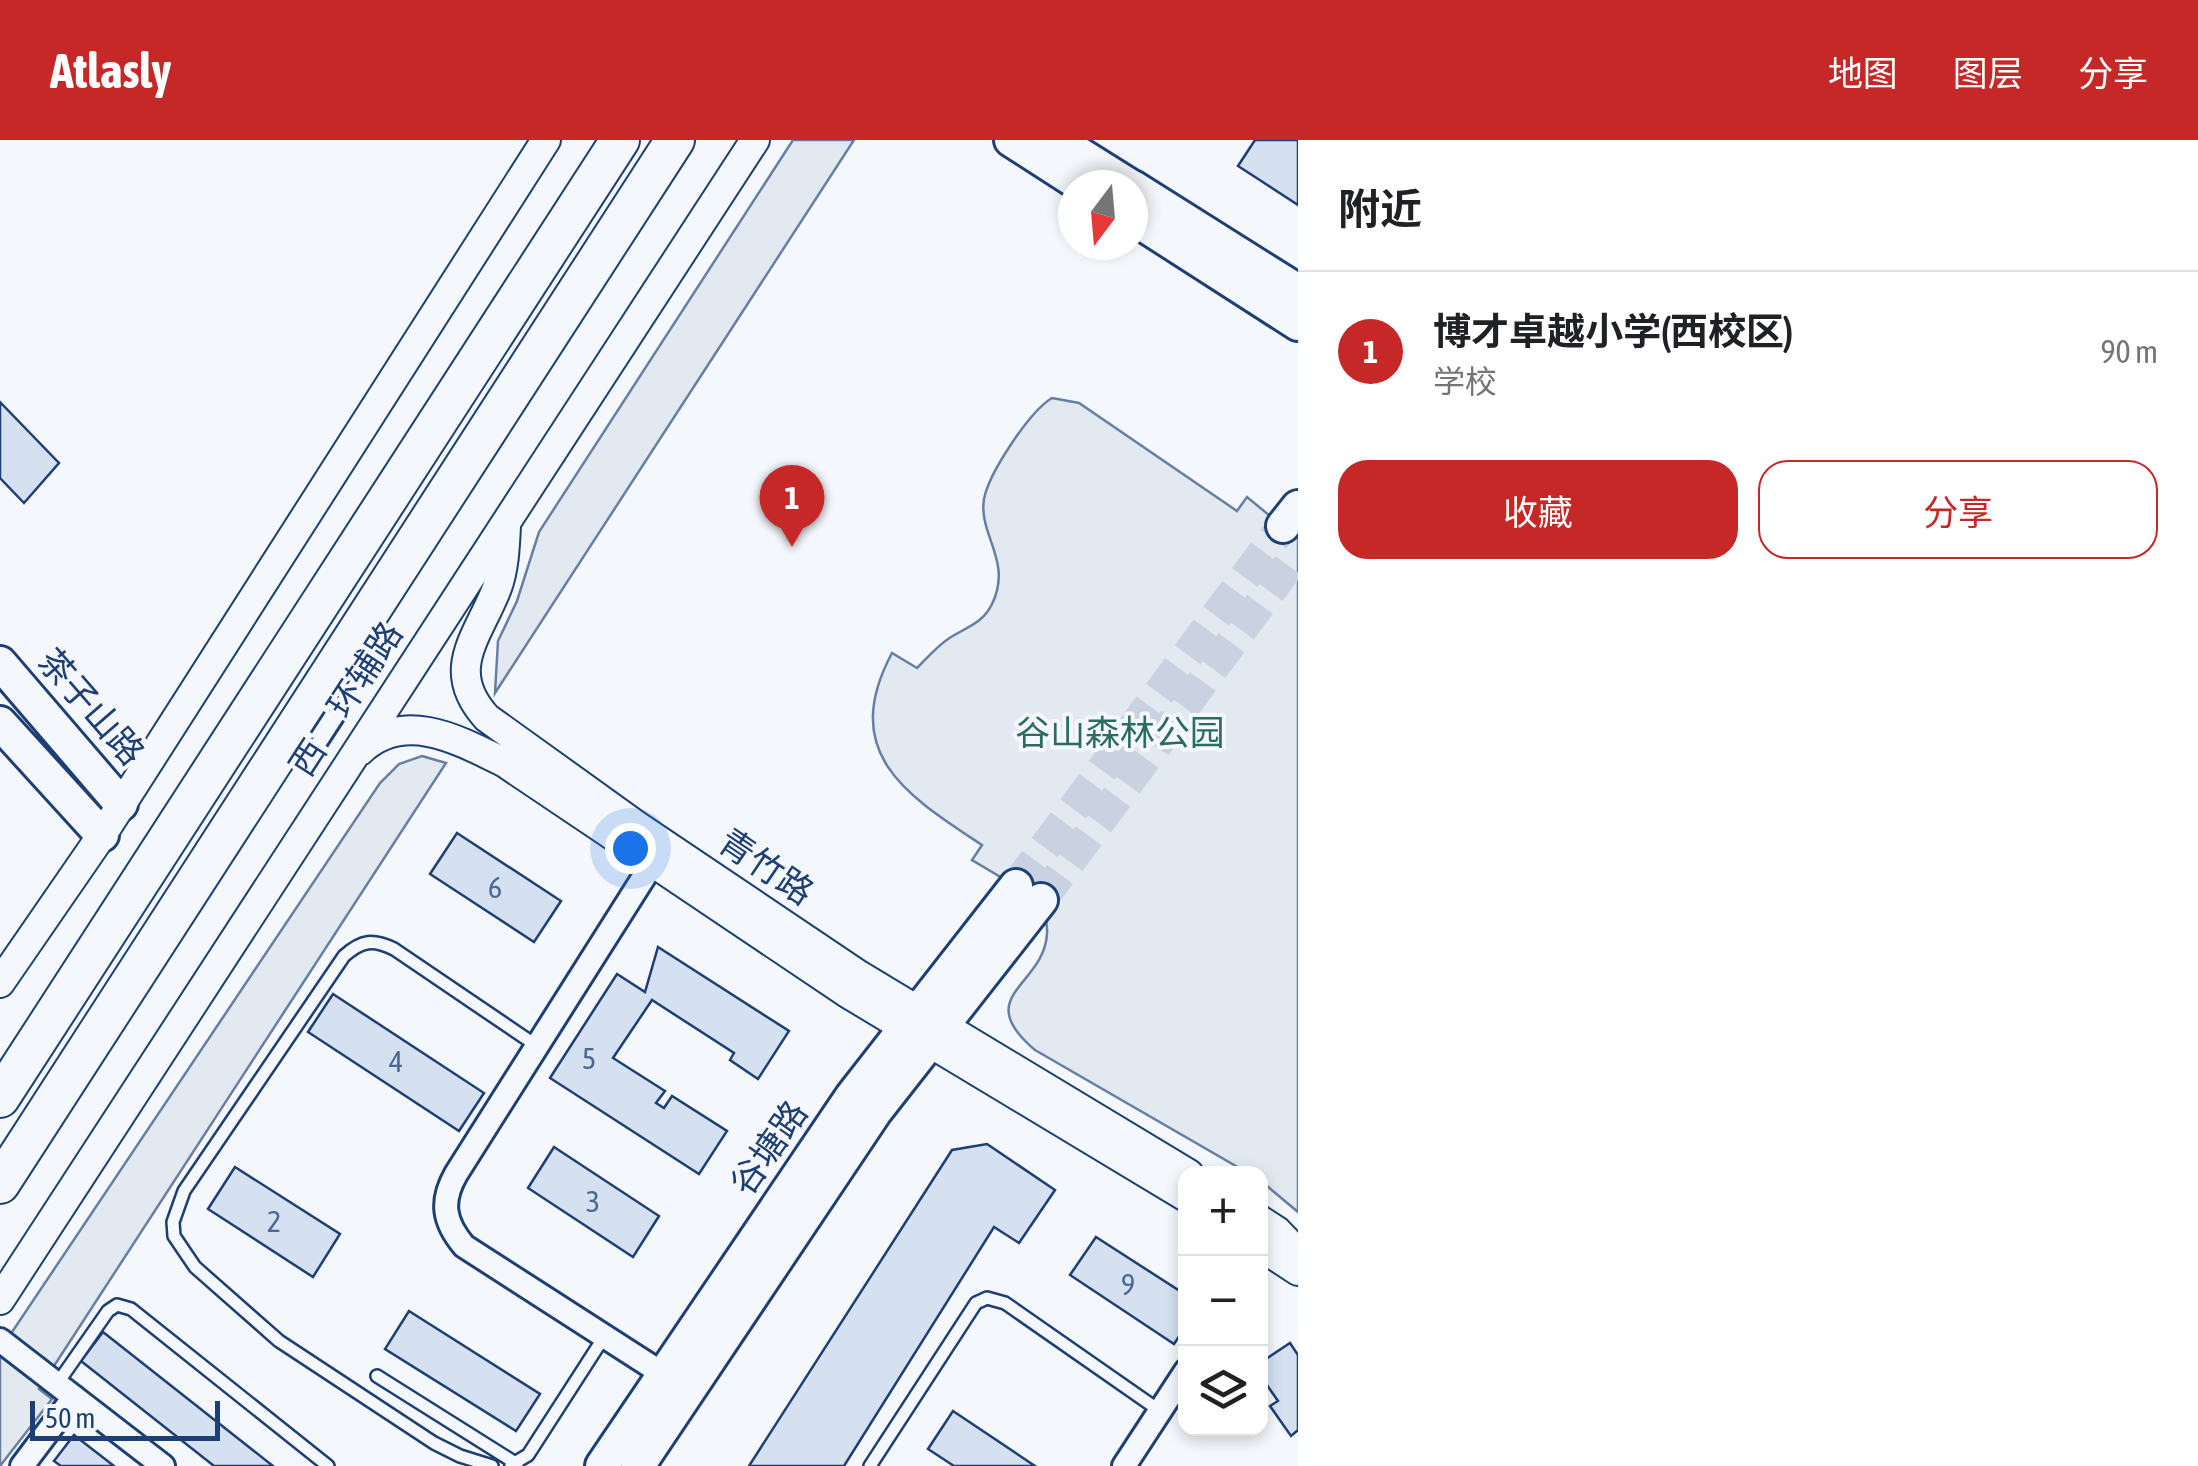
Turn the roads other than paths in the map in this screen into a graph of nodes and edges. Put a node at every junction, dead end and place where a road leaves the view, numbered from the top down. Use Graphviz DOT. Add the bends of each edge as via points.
graph roads {
  1 [pos="546,140"];
  2 [pos="620,140"];
  3 [pos="675,140"];
  4 [pos="755,140"];
  5 [pos="1011,140"];
  6 [pos="1057,140"];
  7 [pos="1058,170"];
  8 [pos="1105,170"];
  9 [pos="1148,197"];
  10 [pos="1148,228"];
  11 [pos="1298,291"];
  12 [pos="1298,324"];
  13 [pos="506,523"];
  14 [pos="0,662"];
  15 [pos="0,722"];
  16 [pos="352,759"];
  17 [pos="122,804"];
  18 [pos="102,835"];
  19 [pos="659,853"];
  20 [pos="1029,893"];
  21 [pos="0,983"];
  22 [pos="924,1027"];
  23 [pos="537,1046"];
  24 [pos="0,1098"];
  25 [pos="1178,1168"];
  26 [pos="0,1184"];
  27 [pos="1178,1192"];
  28 [pos="1268,1241"];
  29 [pos="1268,1243"];
  30 [pos="1298,1253"];
  31 [pos="1298,1271"];
  32 [pos="0,1300"];
  33 [pos="604,1337"];
  34 [pos="0,1340"];
  35 [pos="663,1374"];
  36 [pos="377,1376"];
  37 [pos="1178,1383"];
  38 [pos="65,1390"];
  39 [pos="1160,1410"];
  40 [pos="32,1462"];
  41 [pos="325,1465"];
  42 [pos="512,1465"];
  43 [pos="163,1466"];
  44 [pos="492,1466"];
  45 [pos="602,1466"];
  46 [pos="638,1466"];
  47 [pos="870,1466"];
  48 [pos="1124,1466"];
  1 -- 17 [label="street"];
  2 -- 24 [label="highway"];
  3 -- 26 [label="highway"];
  4 -- 13 [label="street, 西二环辅路"];
  5 -- 7 [label="main road"];
  6 -- 8 [label="main road"];
  9 -- 11 [label="main road"];
  10 -- 12 [label="main road"];
  13 -- 16 [label="street, 西二环辅路"];
  13 -- 19 [label="street, 青竹路" via="502,574 466,656 475,705"];
  14 -- 17 [label="main road, 茶子山路"];
  15 -- 18 [label="main road"];
  16 -- 19 [label="street, 青竹路" via="388,733 435,732 504,763"];
  16 -- 32 [label="street, 西二环辅路"];
  17 -- 18 [label="street"];
  18 -- 21 [label="street"];
  19 -- 22 [label="street, 青竹路" via="859,976"];
  19 -- 23 [label="street"];
  20 -- 22 [label="main road, 谷塘路"];
  22 -- 25 [label="street, 青竹路"];
  22 -- 27 [label="street, 青竹路"];
  22 -- 35 [label="main road, 谷塘路" via="841,1113"];
  22 -- 46 [label="main road, 谷塘路" via="875,1112"];
  23 -- 33 [label="street" via="456,1174 445,1213 464,1246"];
  23 -- 44 [label="lane" via="394,949 356,944 184,1191 173,1222 174,1236 195,1268 279,1342 434,1443"];
  28 -- 30 [label="street"];
  29 -- 31 [label="street"];
  33 -- 35 [label="street"];
  33 -- 42 [label="lane" via="528,1455"];
  34 -- 38 [label="street"];
  35 -- 45 [label="main road, 谷塘路"];
  36 -- 42 [label="lane"];
  37 -- 39 [label="street"];
  38 -- 40 [label="street"];
  38 -- 41 [label="lane" via="108,1312 117,1305 131,1309"];
  38 -- 43 [label="street"];
  39 -- 47 [label="lane" via="1004,1303 986,1298 976,1303"];
  39 -- 48 [label="street"];
}
